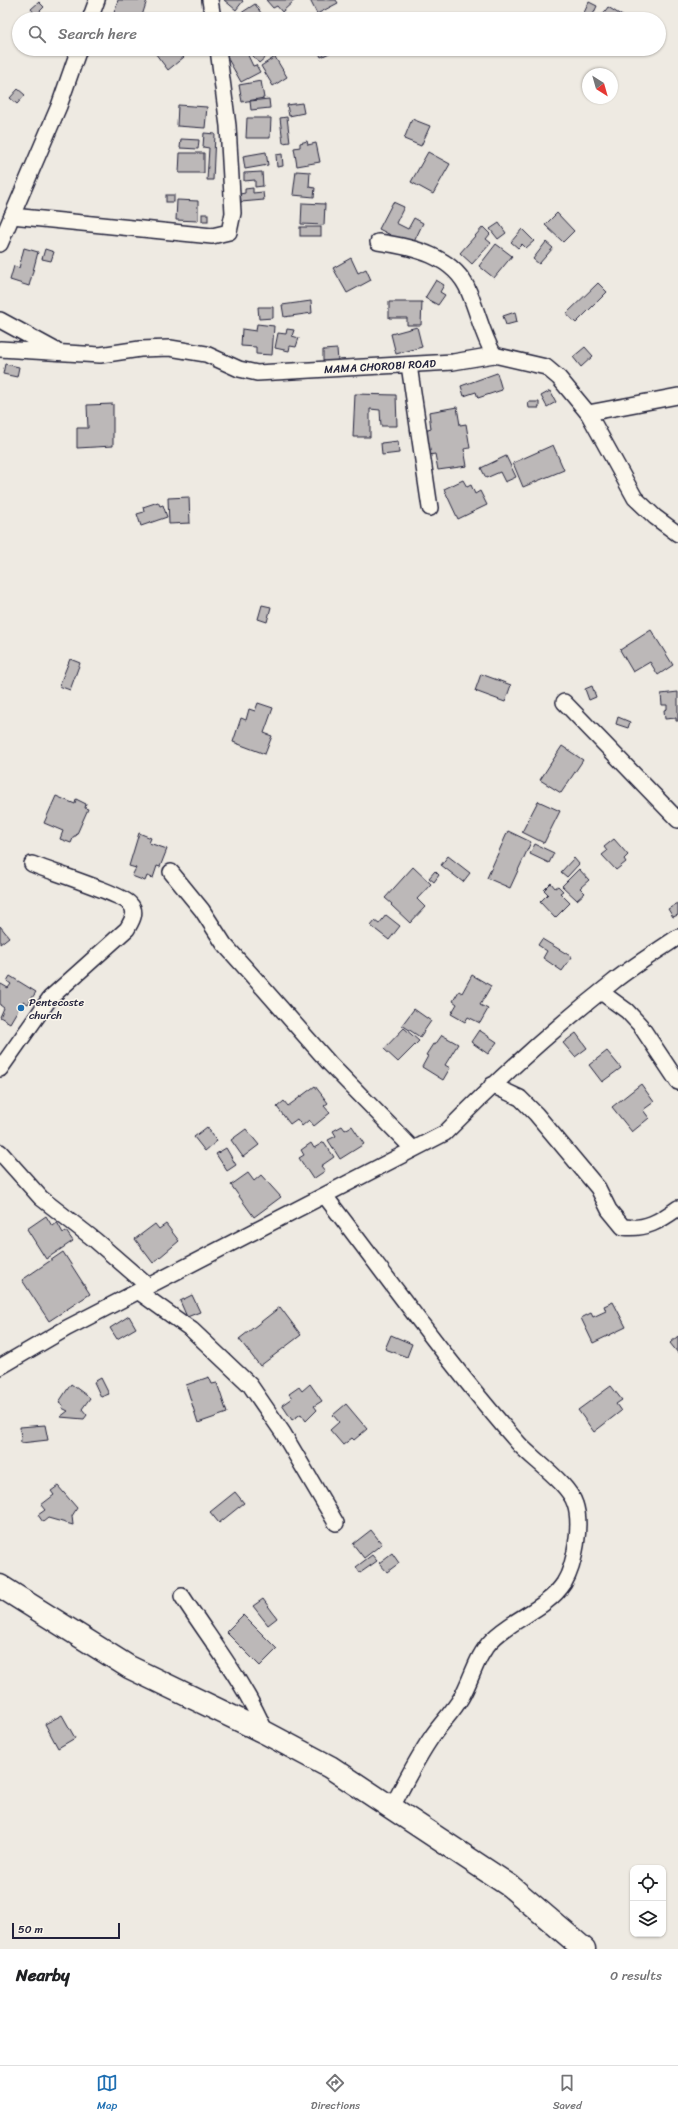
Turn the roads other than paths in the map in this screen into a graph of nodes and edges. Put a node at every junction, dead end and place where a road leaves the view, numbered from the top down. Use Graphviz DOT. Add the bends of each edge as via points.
graph roads {
  1 [pos="96,0"];
  2 [pos="210,0"];
  3 [pos="92,12"];
  4 [pos="212,12"];
  5 [pos="77,56"];
  6 [pos="219,56"];
  7 [pos="12,216"];
  8 [pos="378,242"];
  9 [pos="0,244"];
  10 [pos="0,320"];
  11 [pos="0,349"];
  12 [pos="60,353"];
  13 [pos="494,355"];
  14 [pos="409,365"];
  15 [pos="678,396"];
  16 [pos="588,413"];
  17 [pos="430,508"];
  18 [pos="678,534"];
  19 [pos="564,702"];
  20 [pos="678,820"];
  21 [pos="32,864"];
  22 [pos="171,872"];
  23 [pos="678,937"];
  24 [pos="601,992"];
  25 [pos="0,1069"];
  26 [pos="678,1082"];
  27 [pos="492,1085"];
  28 [pos="413,1149"];
  29 [pos="0,1152"];
  30 [pos="325,1196"];
  31 [pos="678,1208"];
  32 [pos="143,1289"];
  33 [pos="0,1367"];
  34 [pos="336,1523"];
  35 [pos="0,1586"];
  36 [pos="182,1596"];
  37 [pos="266,1733"];
  38 [pos="392,1809"];
  39 [pos="584,1949"];
  1 -- 3 [label="street"];
  2 -- 4 [label="street"];
  5 -- 7 [label="street" via="59,106"];
  6 -- 7 [label="street" via="228,126 233,213 229,232 212,236"];
  7 -- 9 [label="street"];
  8 -- 13 [label="street" via="411,247 458,272 470,293 485,340"];
  10 -- 12 [label="street"];
  11 -- 12 [label="street, MAMA CHOROBI ROAD"];
  12 -- 14 [label="street, MAMA CHOROBI ROAD" via="100,355 170,348 206,354 239,369 257,373"];
  13 -- 14 [label="street, MAMA CHOROBI ROAD" via="453,362"];
  13 -- 16 [label="street, MAMA CHOROBI ROAD" via="546,367 559,378"];
  14 -- 17 [label="street"];
  15 -- 16 [label="street"];
  16 -- 18 [label="street, MAMA CHOROBI ROAD" via="635,498 655,518"];
  19 -- 20 [label="street"];
  21 -- 25 [label="street" via="130,903 134,911 127,929 50,998"];
  22 -- 28 [label="street" via="229,949 330,1064"];
  23 -- 24 [label="street"];
  24 -- 26 [label="street" via="640,1025"];
  24 -- 27 [label="street"];
  27 -- 28 [label="street" via="445,1134"];
  27 -- 31 [label="street" via="520,1098 536,1114 598,1188 608,1210 623,1227 638,1228 654,1224"];
  28 -- 30 [label="street"];
  29 -- 32 [label="street" via="41,1198 95,1240"];
  30 -- 32 [label="street"];
  30 -- 38 [label="street" via="482,1402 529,1455 562,1484 575,1504 577,1540 571,1568 563,1583 550,1599 491,1640 478,1658 462,1695 410,1772"];
  32 -- 33 [label="street" via="67,1328"];
  32 -- 34 [label="street" via="192,1330 250,1385 283,1434"];
  35 -- 37 [label="street" via="129,1667"];
  36 -- 37 [label="street" via="239,1679"];
  37 -- 38 [label="street" via="330,1767"];
  38 -- 39 [label="street" via="510,1886"];
}
